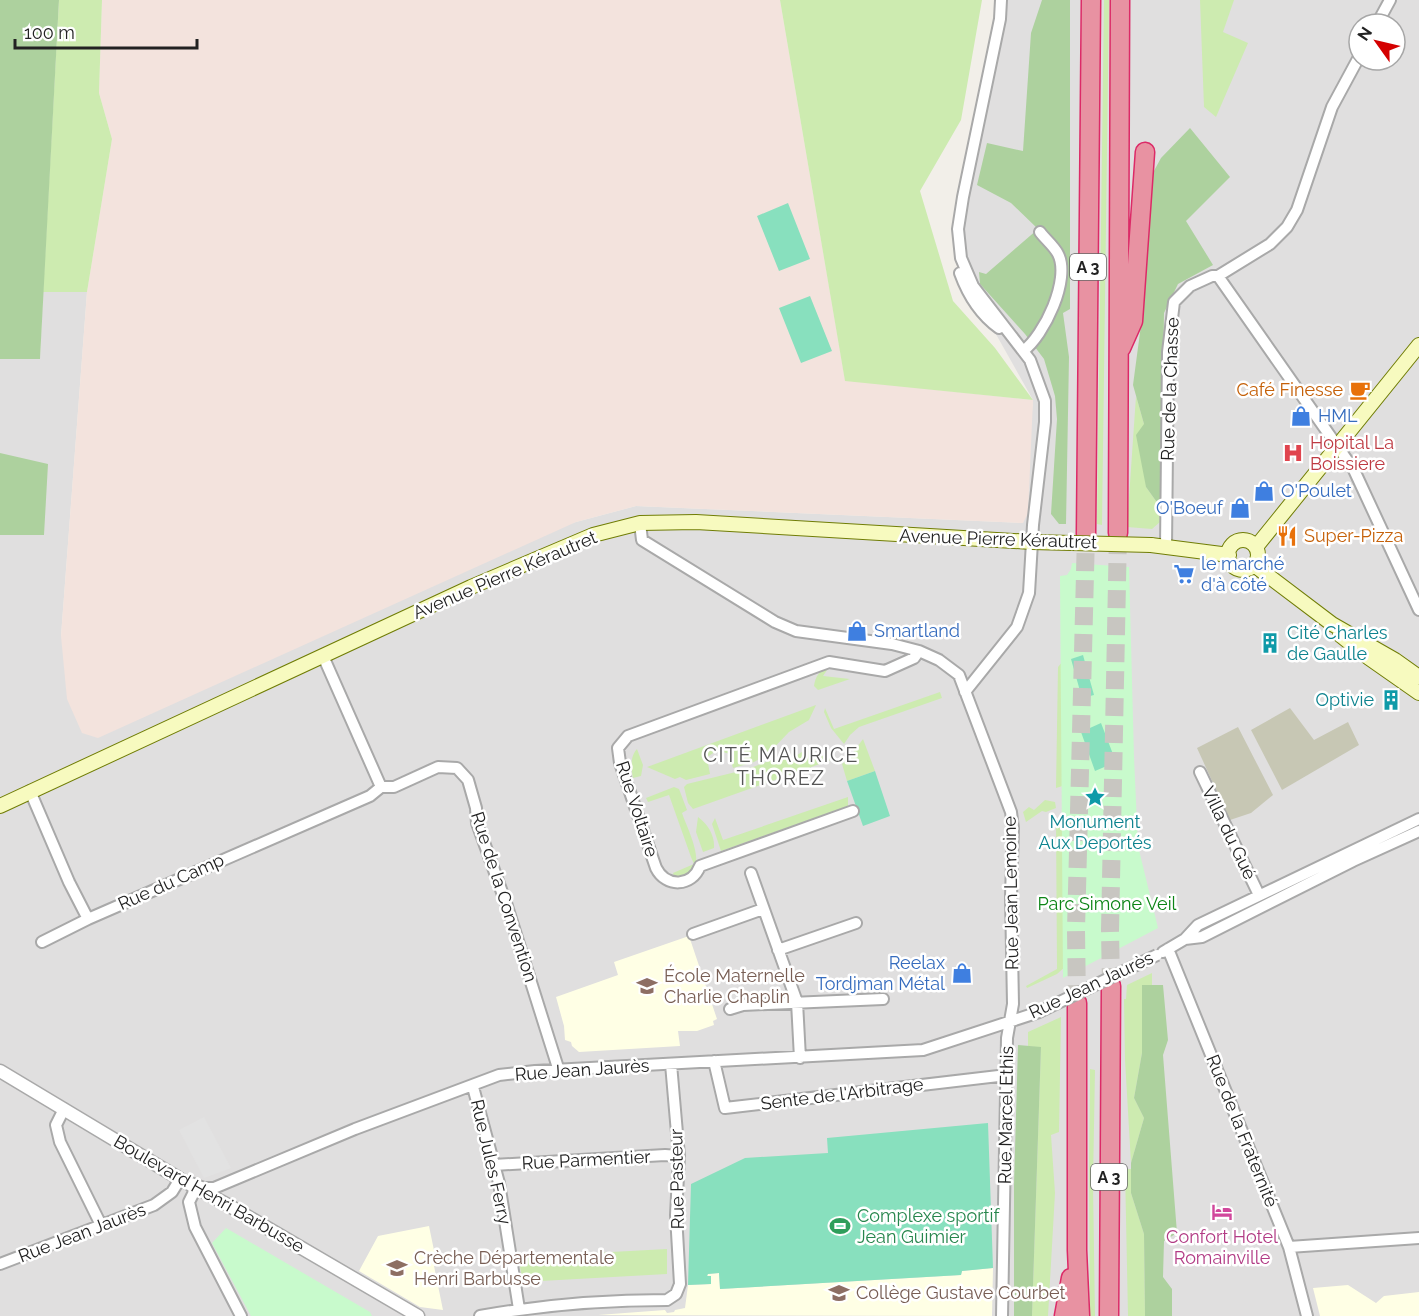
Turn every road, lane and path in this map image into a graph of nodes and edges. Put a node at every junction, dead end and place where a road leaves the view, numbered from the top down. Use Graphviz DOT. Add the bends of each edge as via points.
graph roads {
  1 [pos="1001,0"];
  2 [pos="1091,0"];
  3 [pos="1120,0"];
  4 [pos="1351,72"];
  5 [pos="1146,152"];
  6 [pos="1040,232"];
  7 [pos="1218,276"];
  8 [pos="1419,345"];
  9 [pos="1023,351"];
  10 [pos="1118,355"];
  11 [pos="1337,446"];
  12 [pos="640,523"];
  13 [pos="1118,533"];
  14 [pos="1086,534"];
  15 [pos="1032,542"];
  16 [pos="1166,547"];
  17 [pos="1256,547"];
  18 [pos="1228,555"];
  19 [pos="1254,565"];
  20 [pos="1419,610"];
  21 [pos="1332,624"];
  22 [pos="919,651"];
  23 [pos="323,656"];
  24 [pos="1419,677"];
  25 [pos="965,692"];
  26 [pos="1419,693"];
  27 [pos="1200,772"];
  28 [pos="381,787"];
  29 [pos="30,791"];
  30 [pos="0,806"];
  31 [pos="853,811"];
  32 [pos="1419,819"];
  33 [pos="1419,831"];
  34 [pos="751,873"];
  35 [pos="1259,895"];
  36 [pos="763,909"];
  37 [pos="88,919"];
  38 [pos="856,923"];
  39 [pos="693,934"];
  40 [pos="1185,939"];
  41 [pos="42,942"];
  42 [pos="1168,949"];
  43 [pos="778,950"];
  44 [pos="1111,986"];
  45 [pos="883,999"];
  46 [pos="797,1002"];
  47 [pos="1077,1003"];
  48 [pos="730,1009"];
  49 [pos="1010,1022"];
  50 [pos="800,1058"];
  51 [pos="714,1061"];
  52 [pos="671,1064"];
  53 [pos="0,1071"];
  54 [pos="559,1071"];
  55 [pos="1007,1075"];
  56 [pos="473,1087"];
  57 [pos="64,1109"];
  58 [pos="679,1156"];
  59 [pos="494,1165"];
  60 [pos="177,1184"];
  61 [pos="196,1188"];
  62 [pos="101,1225"];
  63 [pos="1419,1238"];
  64 [pos="1289,1247"];
  65 [pos="1077,1250"];
  66 [pos="0,1264"];
  67 [pos="519,1309"];
  68 [pos="241,1316"];
  69 [pos="418,1316"];
  70 [pos="480,1316"];
  71 [pos="1002,1316"];
  72 [pos="1064,1316"];
  73 [pos="1080,1316"];
  74 [pos="1109,1316"];
  75 [pos="1307,1316"];
  1 -- 9 [label="street" via="1000,13 994,15 952,228 955,259 966,289 988,320 1010,335"];
  2 -- 14 [label="highway, A 3"];
  3 -- 10 [label="highway, A 3"];
  4 -- 7 [label="street, Rue de la Chasse" via="1332,107 1297,210 1287,227 1270,244"];
  5 -- 10 [label="highway" via="1133,321"];
  6 -- 9 [label="street" via="1058,254 1059,284 1054,309 1033,344"];
  7 -- 11 [label="street"];
  7 -- 16 [label="street, Rue de la Chasse" via="1190,286 1174,302 1168,352"];
  8 -- 11 [label="main road"];
  9 -- 15 [label="street" via="1045,401"];
  10 -- 13 [label="highway, A 3"];
  11 -- 17 [label="main road"];
  11 -- 20 [label="street" via="1354,470"];
  12 -- 15 [label="main road, Avenue Pierre Kérautret" via="696,522"];
  12 -- 22 [label="street, Rue Jean Lemoine" via="642,540 775,622 796,631"];
  12 -- 23 [label="main road, Avenue Pierre Kérautret" via="573,543"];
  15 -- 16 [label="main road, Avenue Pierre Kérautret, bridge"];
  15 -- 25 [label="street" via="1029,593 1017,627"];
  16 -- 18 [label="main road, Avenue Pierre Kérautret"];
  17 -- 18 [label="main road" via="1240,540"];
  17 -- 19 [label="main road"];
  18 -- 19 [label="main road" via="1230,562 1241,569"];
  19 -- 21 [label="main road"];
  21 -- 24 [label="main road"];
  21 -- 26 [label="main road" via="1344,639"];
  22 -- 25 [label="street, Rue Jean Lemoine" via="959,675"];
  22 -- 31 [label="street, Rue Voltaire" via="914,658 885,670 829,662 628,736 618,748 656,868 664,879 674,883 695,876 700,866"];
  23 -- 28 [label="street"];
  23 -- 29 [label="main road, Avenue Pierre Kérautret"];
  25 -- 49 [label="street, Rue Jean Lemoine" via="1011,812"];
  27 -- 35 [label="street, Villa du Gué"];
  28 -- 37 [label="street, Rue du Camp" via="370,796"];
  28 -- 54 [label="street, Rue de la Convention" via="394,787 438,768 457,768 468,780 477,823"];
  29 -- 30 [label="main road, Avenue Pierre Kérautret"];
  29 -- 37 [label="street"];
  32 -- 35 [label="street, Rue Jean Jaurès"];
  33 -- 40 [label="street, Rue Jean Jaurès" via="1202,937"];
  34 -- 36 [label="street"];
  35 -- 40 [label="street, Rue Jean Jaurès" via="1198,925"];
  36 -- 39 [label="street"];
  36 -- 43 [label="street"];
  37 -- 41 [label="street, Rue du Camp"];
  38 -- 43 [label="street"];
  40 -- 42 [label="street, Rue Jean Jaurès"];
  42 -- 49 [label="street, Rue Jean Jaurès, bridge" via="1039,1012"];
  42 -- 64 [label="street, Rue de la Fraternité"];
  43 -- 46 [label="street"];
  44 -- 74 [label="highway, A 3"];
  45 -- 46 [label="street"];
  46 -- 48 [label="street"];
  46 -- 50 [label="street"];
  47 -- 65 [label="highway, A 3"];
  49 -- 50 [label="street, Rue Jean Jaurès" via="923,1050"];
  49 -- 55 [label="street, Rue Marcel Ethis"];
  50 -- 51 [label="street, Rue Jean Jaurès"];
  51 -- 52 [label="street, Rue Jean Jaurès"];
  51 -- 55 [label="street, Sente de l'Arbitrage" via="726,1108"];
  52 -- 54 [label="street, Rue Jean Jaurès"];
  52 -- 58 [label="street, Rue Pasteur"];
  53 -- 57 [label="street, Boulevard Henri Barbusse"];
  54 -- 56 [label="street, Rue Jean Jaurès" via="499,1076"];
  55 -- 71 [label="street, Rue Marcel Ethis"];
  56 -- 59 [label="street, Rue Jules Ferry"];
  56 -- 60 [label="street, Rue Jean Jaurès" via="355,1129 214,1188"];
  57 -- 60 [label="street, Boulevard Henri Barbusse"];
  57 -- 62 [label="street" via="56,1125 60,1142"];
  58 -- 59 [label="street, Rue Parmentier"];
  58 -- 67 [label="street, Rue Pasteur" via="676,1215 680,1284 676,1294 667,1300"];
  59 -- 67 [label="street, Rue Jules Ferry"];
  60 -- 61 [label="street, Boulevard Henri Barbusse"];
  60 -- 62 [label="street, Rue Jean Jaurès" via="154,1205"];
  61 -- 68 [label="street" via="189,1202 195,1227"];
  61 -- 69 [label="street, Boulevard Henri Barbusse"];
  62 -- 66 [label="street, Rue Jean Jaurès"];
  63 -- 64 [label="street"];
  64 -- 75 [label="street, Rue de la Fraternité"];
  65 -- 72 [label="highway"];
  65 -- 73 [label="highway, A 3"];
  67 -- 70 [label="street"];
}
